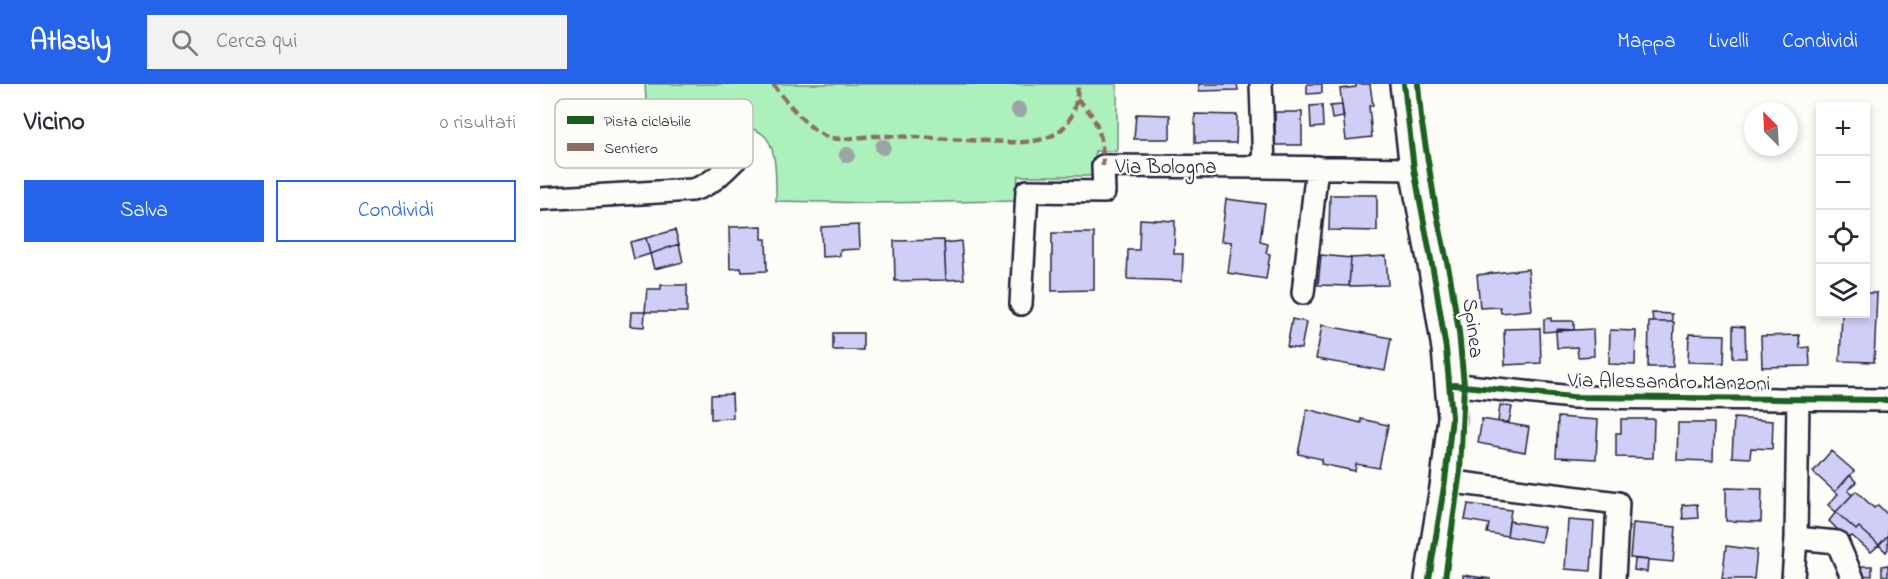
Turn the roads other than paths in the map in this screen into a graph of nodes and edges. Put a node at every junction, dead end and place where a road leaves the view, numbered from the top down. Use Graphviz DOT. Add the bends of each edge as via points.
graph roads {
  1 [pos="1261,84"];
  2 [pos="1404,84"];
  3 [pos="1264,167"];
  4 [pos="1317,167"];
  5 [pos="727,168"];
  6 [pos="1414,169"];
  7 [pos="540,199"];
  8 [pos="1303,292"];
  9 [pos="1021,303"];
  10 [pos="1449,384"];
  11 [pos="1798,399"];
  12 [pos="1888,400"];
  13 [pos="1445,481"];
  14 [pos="1796,538"];
  15 [pos="1429,579"];
  16 [pos="1614,579"];
  17 [pos="1793,579"];
  18 [pos="1853,579"];
  1 -- 3 [label="street"];
  2 -- 6 [label="street"];
  3 -- 4 [label="street, Via Bologna"];
  3 -- 9 [label="street, Via Bologna" via="1103,166 1104,192 1027,191"];
  4 -- 6 [label="street, Via Bologna"];
  4 -- 8 [label="street"];
  5 -- 7 [label="street" via="714,180 692,190"];
  6 -- 10 [label="street"];
  10 -- 11 [label="street, Via Alessandro Manzoni" via="1572,397"];
  10 -- 13 [label="street" via="1452,417"];
  11 -- 12 [label="street, Via Alessandro Manzoni"];
  11 -- 14 [label="street"];
  13 -- 15 [label="street"];
  13 -- 16 [label="street" via="1618,503"];
  14 -- 17 [label="street"];
  14 -- 18 [label="street" via="1837,542"];
}
